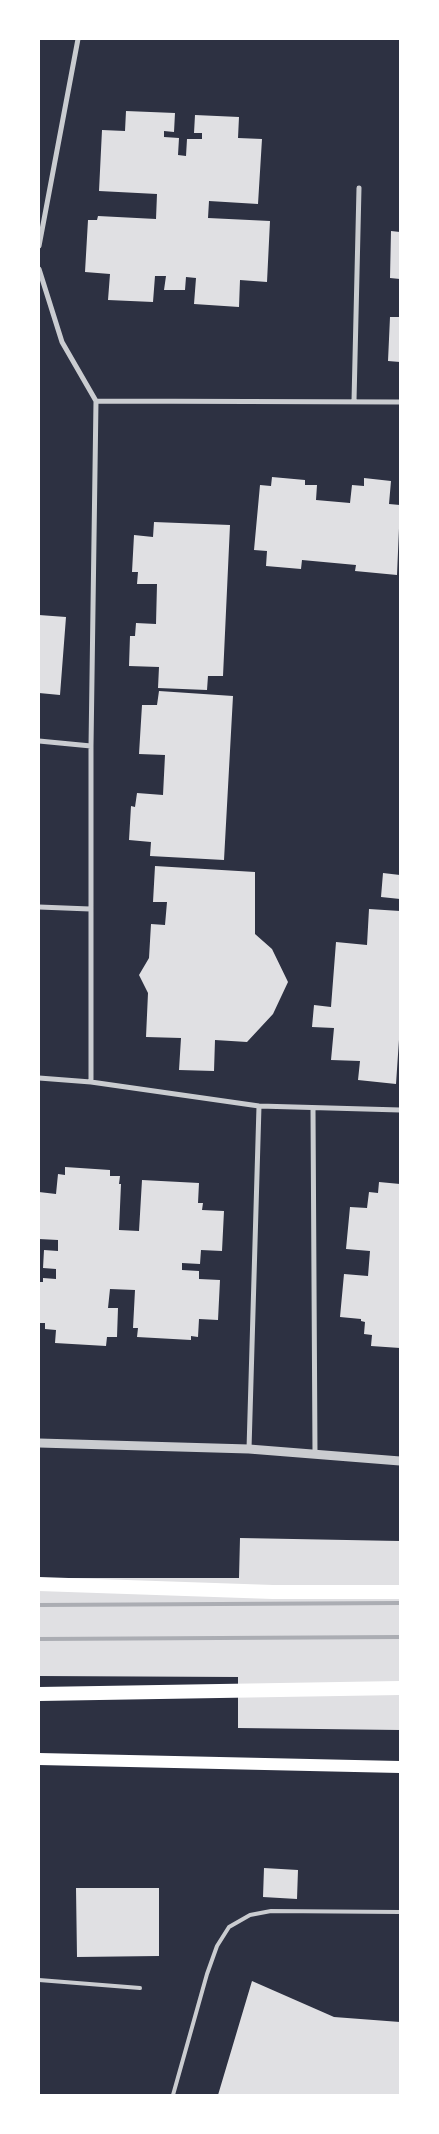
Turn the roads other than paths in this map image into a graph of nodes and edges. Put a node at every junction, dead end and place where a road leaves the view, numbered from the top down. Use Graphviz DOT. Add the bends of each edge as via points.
graph roads {
  1 [pos="78,39"];
  2 [pos="360,188"];
  3 [pos="39,246"];
  4 [pos="39,269"];
  5 [pos="96,401"];
  6 [pos="354,401"];
  7 [pos="400,402"];
  8 [pos="39,741"];
  9 [pos="91,746"];
  10 [pos="39,907"];
  11 [pos="90,909"];
  12 [pos="39,1078"];
  13 [pos="90,1082"];
  14 [pos="259,1106"];
  15 [pos="313,1108"];
  16 [pos="400,1110"];
  17 [pos="39,1443"];
  18 [pos="249,1448"];
  19 [pos="315,1453"];
  20 [pos="400,1461"];
  21 [pos="39,1584"];
  22 [pos="400,1592"];
  23 [pos="400,1688"];
  24 [pos="39,1694"];
  25 [pos="39,1759"];
  26 [pos="400,1767"];
  27 [pos="400,1912"];
  28 [pos="39,1980"];
  29 [pos="140,1988"];
  30 [pos="173,2095"];
  1 -- 3 [label="street"];
  2 -- 6 [label="street"];
  4 -- 5 [label="street" via="62,342"];
  5 -- 6 [label="street"];
  5 -- 9 [label="street"];
  6 -- 7 [label="street"];
  8 -- 9 [label="street"];
  9 -- 11 [label="street"];
  10 -- 11 [label="street"];
  11 -- 13 [label="street"];
  12 -- 13 [label="street"];
  13 -- 14 [label="street"];
  14 -- 15 [label="street"];
  14 -- 18 [label="street"];
  15 -- 16 [label="street"];
  15 -- 19 [label="street"];
  17 -- 18 [label="street"];
  18 -- 19 [label="street"];
  19 -- 20 [label="street"];
  21 -- 22 [label="highway" via="273,1592"];
  23 -- 24 [label="highway"];
  25 -- 26 [label="main road"];
  27 -- 30 [label="lane" via="272,1911 250,1915 229,1927 217,1946 207,1974"];
  28 -- 29 [label="lane"];
}
